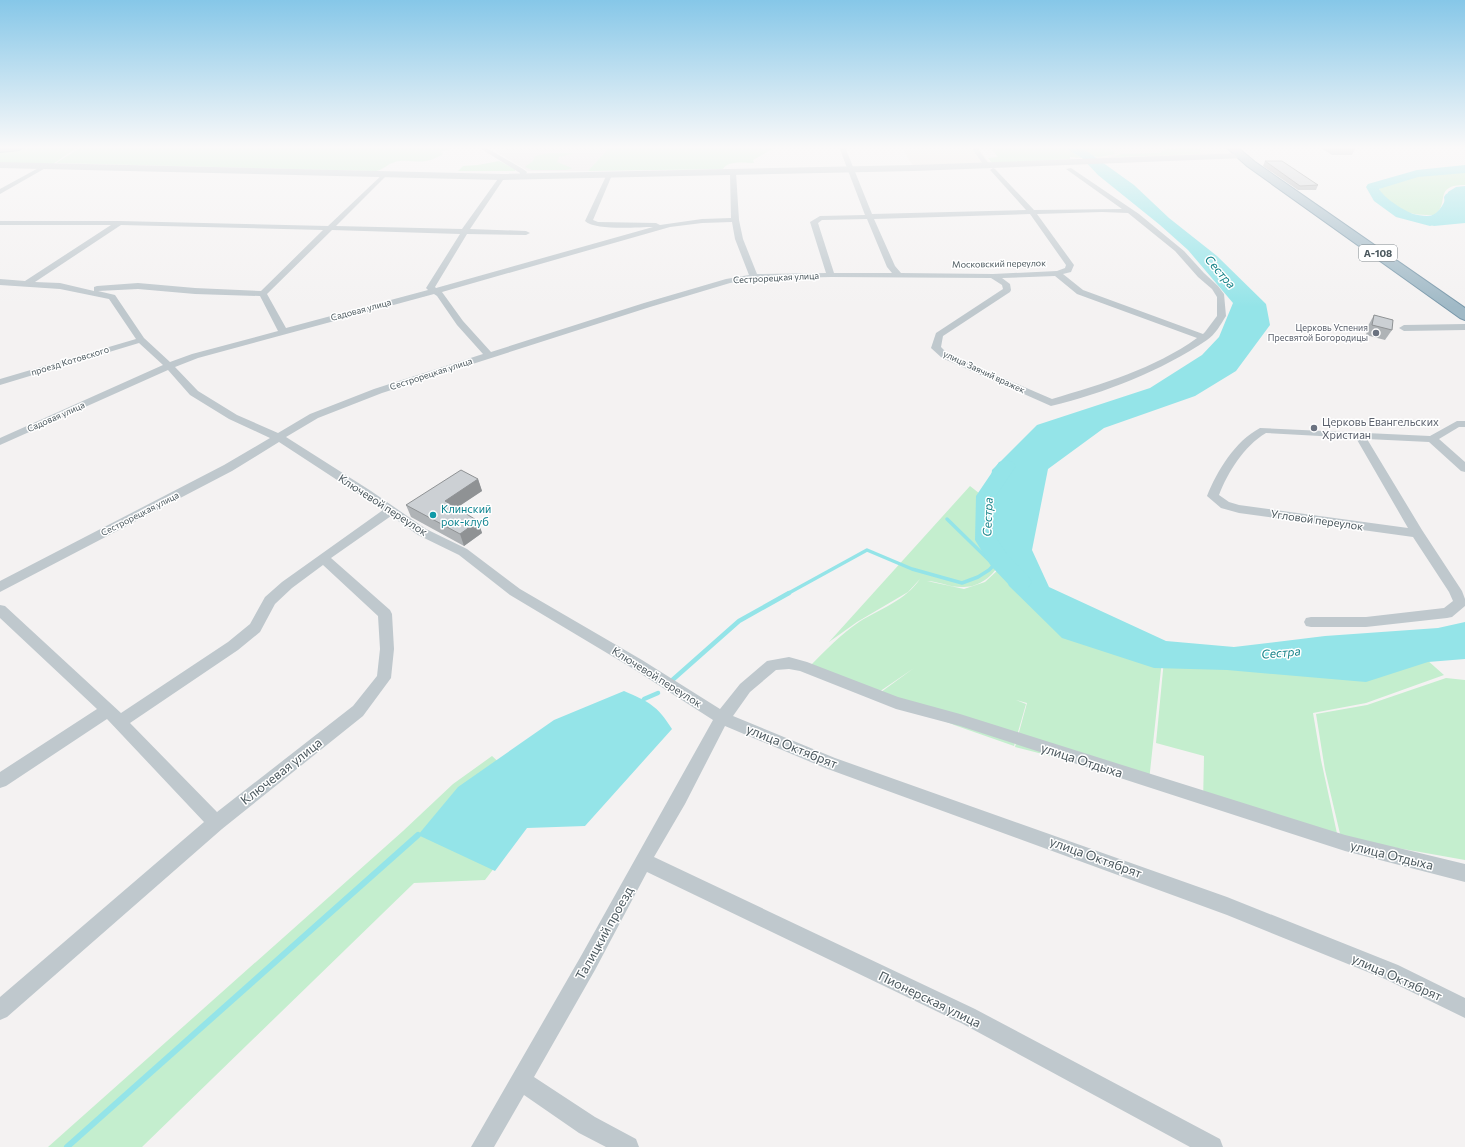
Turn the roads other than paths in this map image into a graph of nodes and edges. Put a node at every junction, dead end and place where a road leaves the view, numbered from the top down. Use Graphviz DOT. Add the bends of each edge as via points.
graph roads {
  1 [pos="358,201"];
  2 [pos="486,201"];
  3 [pos="598,201"];
  4 [pos="734,201"];
  5 [pos="863,201"];
  6 [pos="1021,201"];
  7 [pos="1115,201"];
  8 [pos="1303,201"];
  9 [pos="1129,211"];
  10 [pos="1032,212"];
  11 [pos="870,216"];
  12 [pos="735,220"];
  13 [pos="0,222"];
  14 [pos="119,223"];
  15 [pos="669,225"];
  16 [pos="329,229"];
  17 [pos="465,231"];
  18 [pos="526,233"];
  19 [pos="1056,273"];
  20 [pos="831,275"];
  21 [pos="898,275"];
  22 [pos="993,276"];
  23 [pos="754,277"];
  24 [pos="0,282"];
  25 [pos="26,284"];
  26 [pos="83,290"];
  27 [pos="435,291"];
  28 [pos="263,294"];
  29 [pos="1465,315"];
  30 [pos="1465,327"];
  31 [pos="1404,328"];
  32 [pos="283,331"];
  33 [pos="1204,338"];
  34 [pos="141,340"];
  35 [pos="490,356"];
  36 [pos="169,366"];
  37 [pos="0,382"];
  38 [pos="1465,424"];
  39 [pos="1360,436"];
  40 [pos="278,437"];
  41 [pos="1432,439"];
  42 [pos="0,442"];
  43 [pos="1465,468"];
  44 [pos="390,511"];
  45 [pos="1417,533"];
  46 [pos="323,558"];
  47 [pos="0,587"];
  48 [pos="0,610"];
  49 [pos="1311,622"];
  50 [pos="108,710"];
  51 [pos="722,718"];
  52 [pos="120,722"];
  53 [pos="0,781"];
  54 [pos="216,823"];
  55 [pos="643,861"];
  56 [pos="1465,873"];
  57 [pos="1465,1008"];
  58 [pos="0,1010"];
  59 [pos="521,1081"];
  60 [pos="482,1147"];
  61 [pos="628,1147"];
  62 [pos="1212,1147"];
  1 -- 16 [label="street"];
  2 -- 17 [label="street"];
  3 -- 15 [label="street" via="589,221 597,224"];
  4 -- 12 [label="street"];
  5 -- 11 [label="street"];
  6 -- 10 [label="street, Московский переулок"];
  7 -- 9 [label="street"];
  8 -- 29 [label="highway, А-108"];
  9 -- 10 [label="street"];
  9 -- 33 [label="street" via="1176,247 1222,297 1223,314"];
  10 -- 11 [label="street"];
  10 -- 19 [label="street, Московский переулок" via="1070,265 1068,270"];
  11 -- 20 [label="street" via="815,220"];
  11 -- 21 [label="street" via="891,267"];
  12 -- 15 [label="street, Садовая улица"];
  12 -- 23 [label="street" via="739,239"];
  13 -- 14 [label="street"];
  14 -- 16 [label="street"];
  14 -- 25 [label="street"];
  15 -- 27 [label="street, Садовая улица"];
  16 -- 17 [label="street"];
  16 -- 28 [label="street"];
  17 -- 18 [label="street"];
  17 -- 27 [label="street" via="430,288"];
  19 -- 22 [label="street, Московский переулок"];
  19 -- 33 [label="street" via="1080,292"];
  20 -- 21 [label="street, Сестрорецкая улица"];
  20 -- 23 [label="street, Сестрорецкая улица"];
  21 -- 22 [label="street, Московский переулок"];
  22 -- 33 [label="street, улица Заячий вражек" via="1006,284 1007,290 939,335 936,348 945,356 1051,403 1119,382 1183,354"];
  23 -- 35 [label="street, Сестрорецкая улица" via="729,281 655,302"];
  24 -- 25 [label="street"];
  25 -- 26 [label="street"];
  26 -- 28 [label="street" via="138,286"];
  26 -- 34 [label="street, Ключевой переулок" via="112,296"];
  27 -- 32 [label="street, Садовая улица"];
  27 -- 35 [label="street"];
  28 -- 32 [label="street"];
  30 -- 31 [label="street"];
  32 -- 36 [label="street, Садовая улица"];
  34 -- 36 [label="street, Ключевой переулок"];
  34 -- 37 [label="street, проезд Котовского"];
  35 -- 40 [label="street, Сестрорецкая улица" via="363,397 314,416"];
  36 -- 40 [label="street, Ключевой переулок" via="194,393 233,417"];
  36 -- 42 [label="street, Садовая улица"];
  38 -- 41 [label="street" via="1457,424"];
  39 -- 41 [label="street"];
  39 -- 45 [label="street"];
  39 -- 45 [label="street, Угловой переулок" via="1271,430 1259,432 1230,462 1213,496 1219,502 1239,509"];
  40 -- 44 [label="street, Ключевой переулок"];
  40 -- 47 [label="street, Сестрорецкая улица" via="228,468"];
  41 -- 43 [label="street"];
  44 -- 46 [label="street"];
  44 -- 51 [label="street, Ключевой переулок" via="422,532 463,552 515,592"];
  45 -- 49 [label="street" via="1455,590 1460,603 1447,613 1366,622"];
  46 -- 52 [label="street" via="287,584 270,601 255,628 233,646"];
  46 -- 54 [label="street, Ключевая улица" via="385,614 387,649 384,678 358,711"];
  48 -- 50 [label="street"];
  50 -- 52 [label="street"];
  50 -- 53 [label="street"];
  51 -- 55 [label="street, Талицкий проезд"];
  51 -- 56 [label="street, улица Отдыха" via="745,688 772,665 789,663 896,704 960,720 1345,843"];
  51 -- 57 [label="street, улица Октябрят" via="831,763 1227,906 1391,972"];
  52 -- 54 [label="street"];
  54 -- 58 [label="street, Ключевая улица"];
  55 -- 59 [label="street, Талицкий проезд"];
  55 -- 62 [label="street, Пионерская улица" via="968,1016"];
  59 -- 60 [label="street, Талицкий проезд"];
  59 -- 61 [label="street" via="587,1125"];
}
